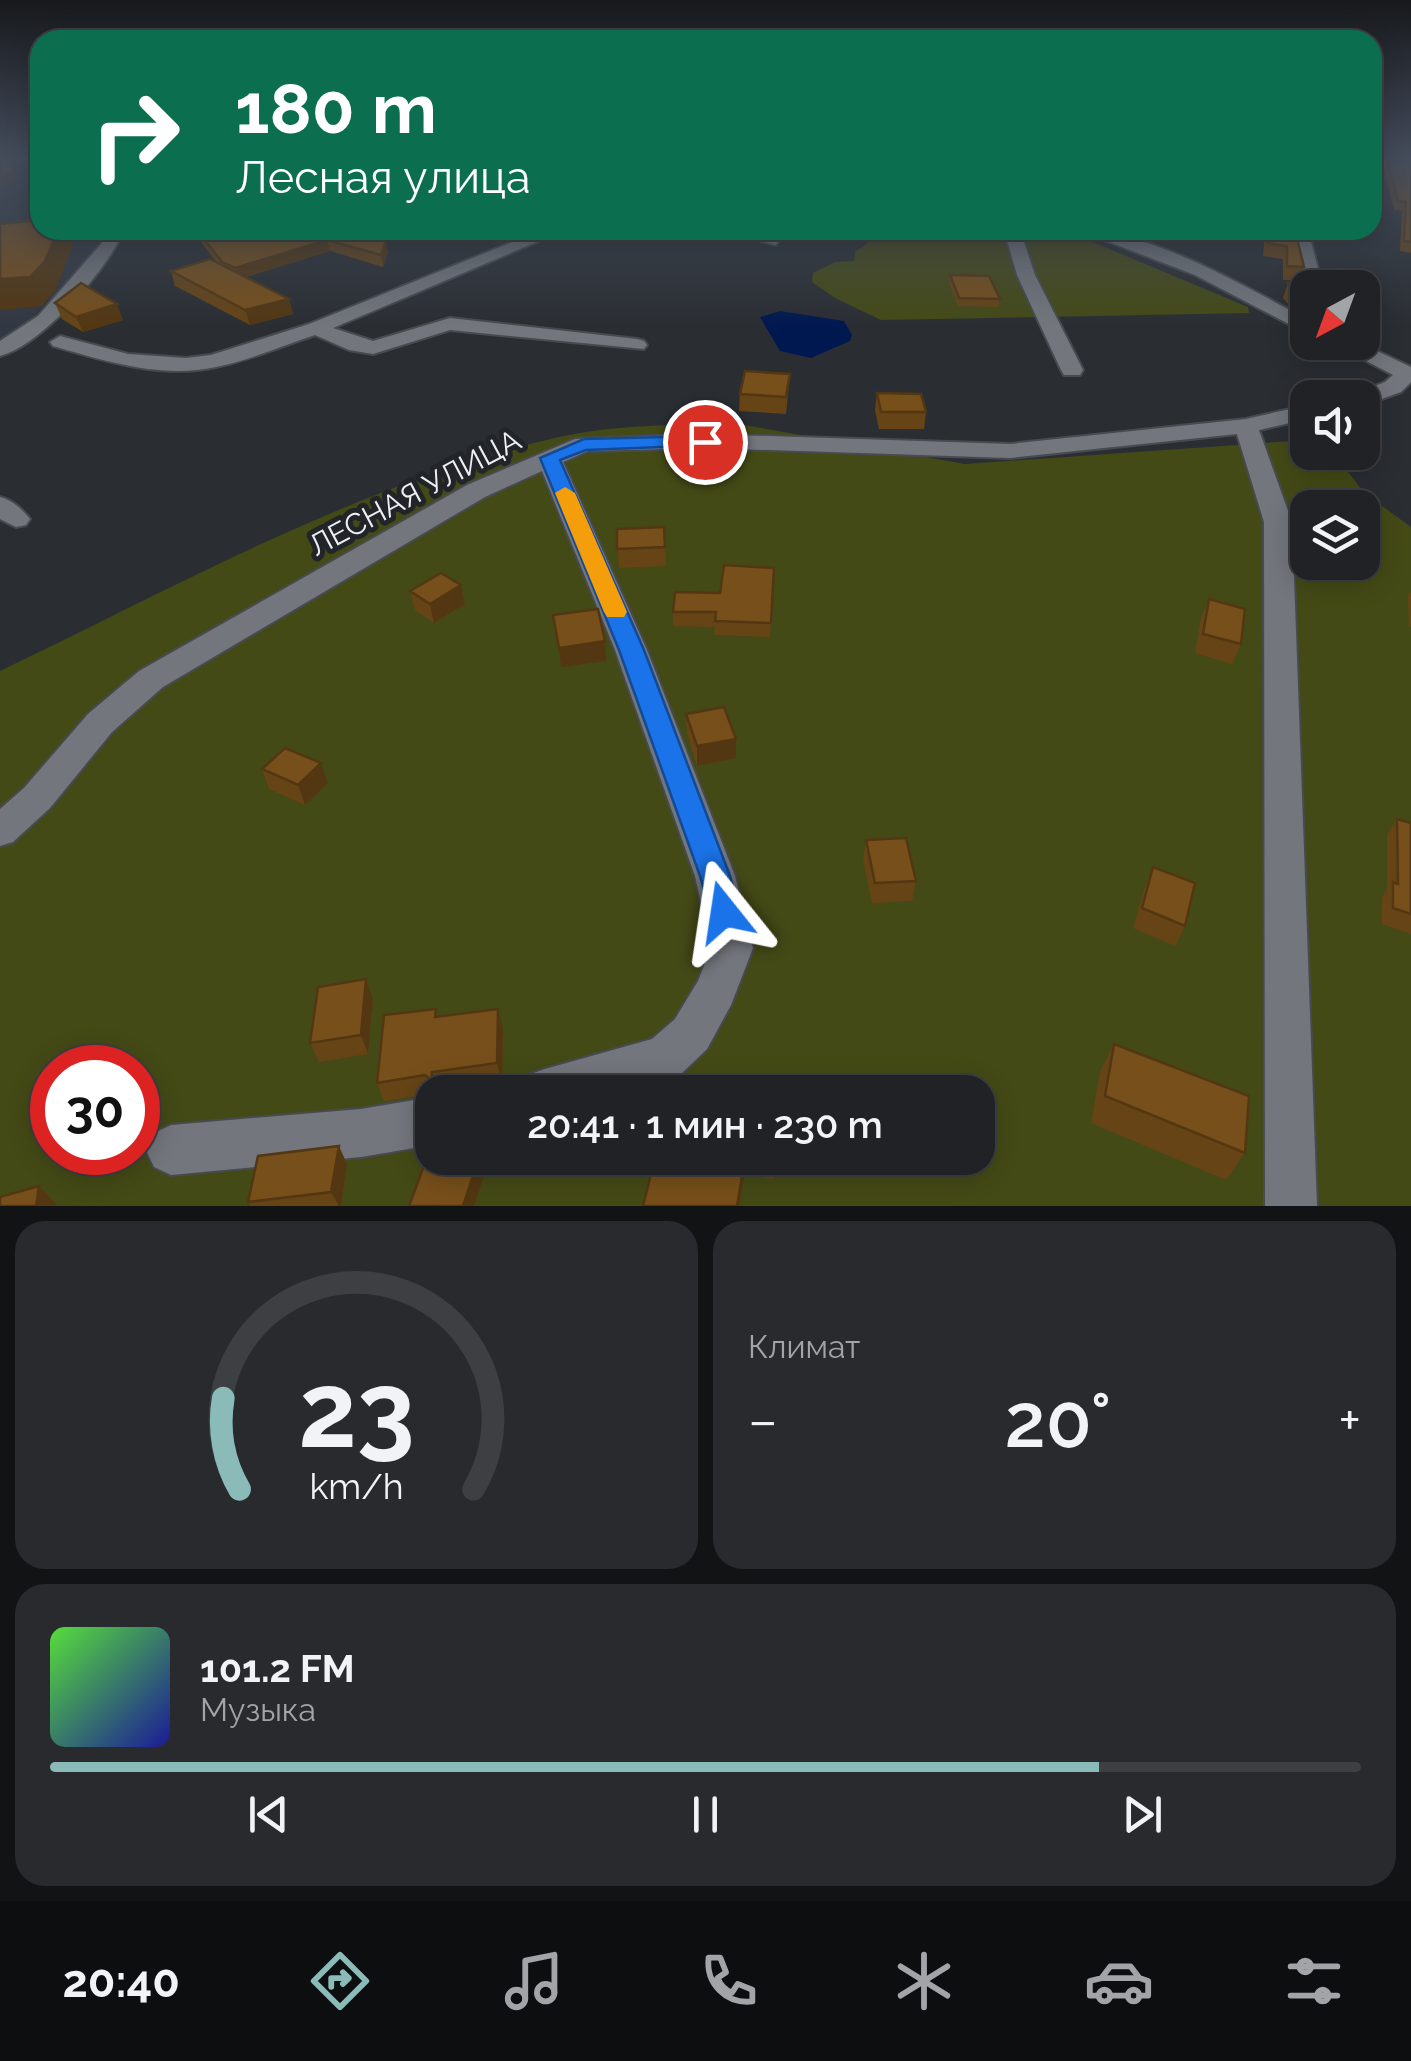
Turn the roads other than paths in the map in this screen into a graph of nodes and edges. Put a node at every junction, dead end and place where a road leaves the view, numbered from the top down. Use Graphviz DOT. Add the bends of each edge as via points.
graph roads {
  1 [pos="112,240"];
  2 [pos="532,240"];
  3 [pos="1015,240"];
  4 [pos="1113,240"];
  5 [pos="1300,240"];
  6 [pos="1301,270"];
  7 [pos="1235,286"];
  8 [pos="1290,288"];
  9 [pos="1290,318"];
  10 [pos="316,328"];
  11 [pos="60,342"];
  12 [pos="637,346"];
  13 [pos="0,350"];
  14 [pos="1379,360"];
  15 [pos="1072,370"];
  16 [pos="1409,374"];
  17 [pos="1380,392"];
  18 [pos="1290,416"];
  19 [pos="1246,426"];
  20 [pos="549,458"];
  21 [pos="0,832"];
  22 [pos="605,1075"];
  23 [pos="415,1124"];
  24 [pos="171,1150"];
  25 [pos="1292,1206"];
  1 -- 13 [label="street" via="45,320"];
  2 -- 10 [label="street"];
  3 -- 15 [label="street"];
  4 -- 7 [label="street"];
  5 -- 6 [label="street"];
  7 -- 8 [label="street"];
  7 -- 9 [label="street"];
  10 -- 11 [label="street" via="186,364 127,360"];
  10 -- 12 [label="street" via="372,348 450,324"];
  14 -- 16 [label="street"];
  16 -- 17 [label="street"];
  18 -- 19 [label="street, ЛЕСНАЯ УЛИЦА"];
  19 -- 20 [label="street, ЛЕСНАЯ УЛИЦА" via="1010,451 614,442 584,444"];
  19 -- 25 [label="street" via="1278,522"];
  20 -- 21 [label="street, ЛЕСНАЯ УЛИЦА" via="476,491 151,680 100,723"];
  20 -- 22 [label="street" via="632,650 715,876 732,948 691,1034 664,1058"];
  23 -- 24 [label="street"];
}
